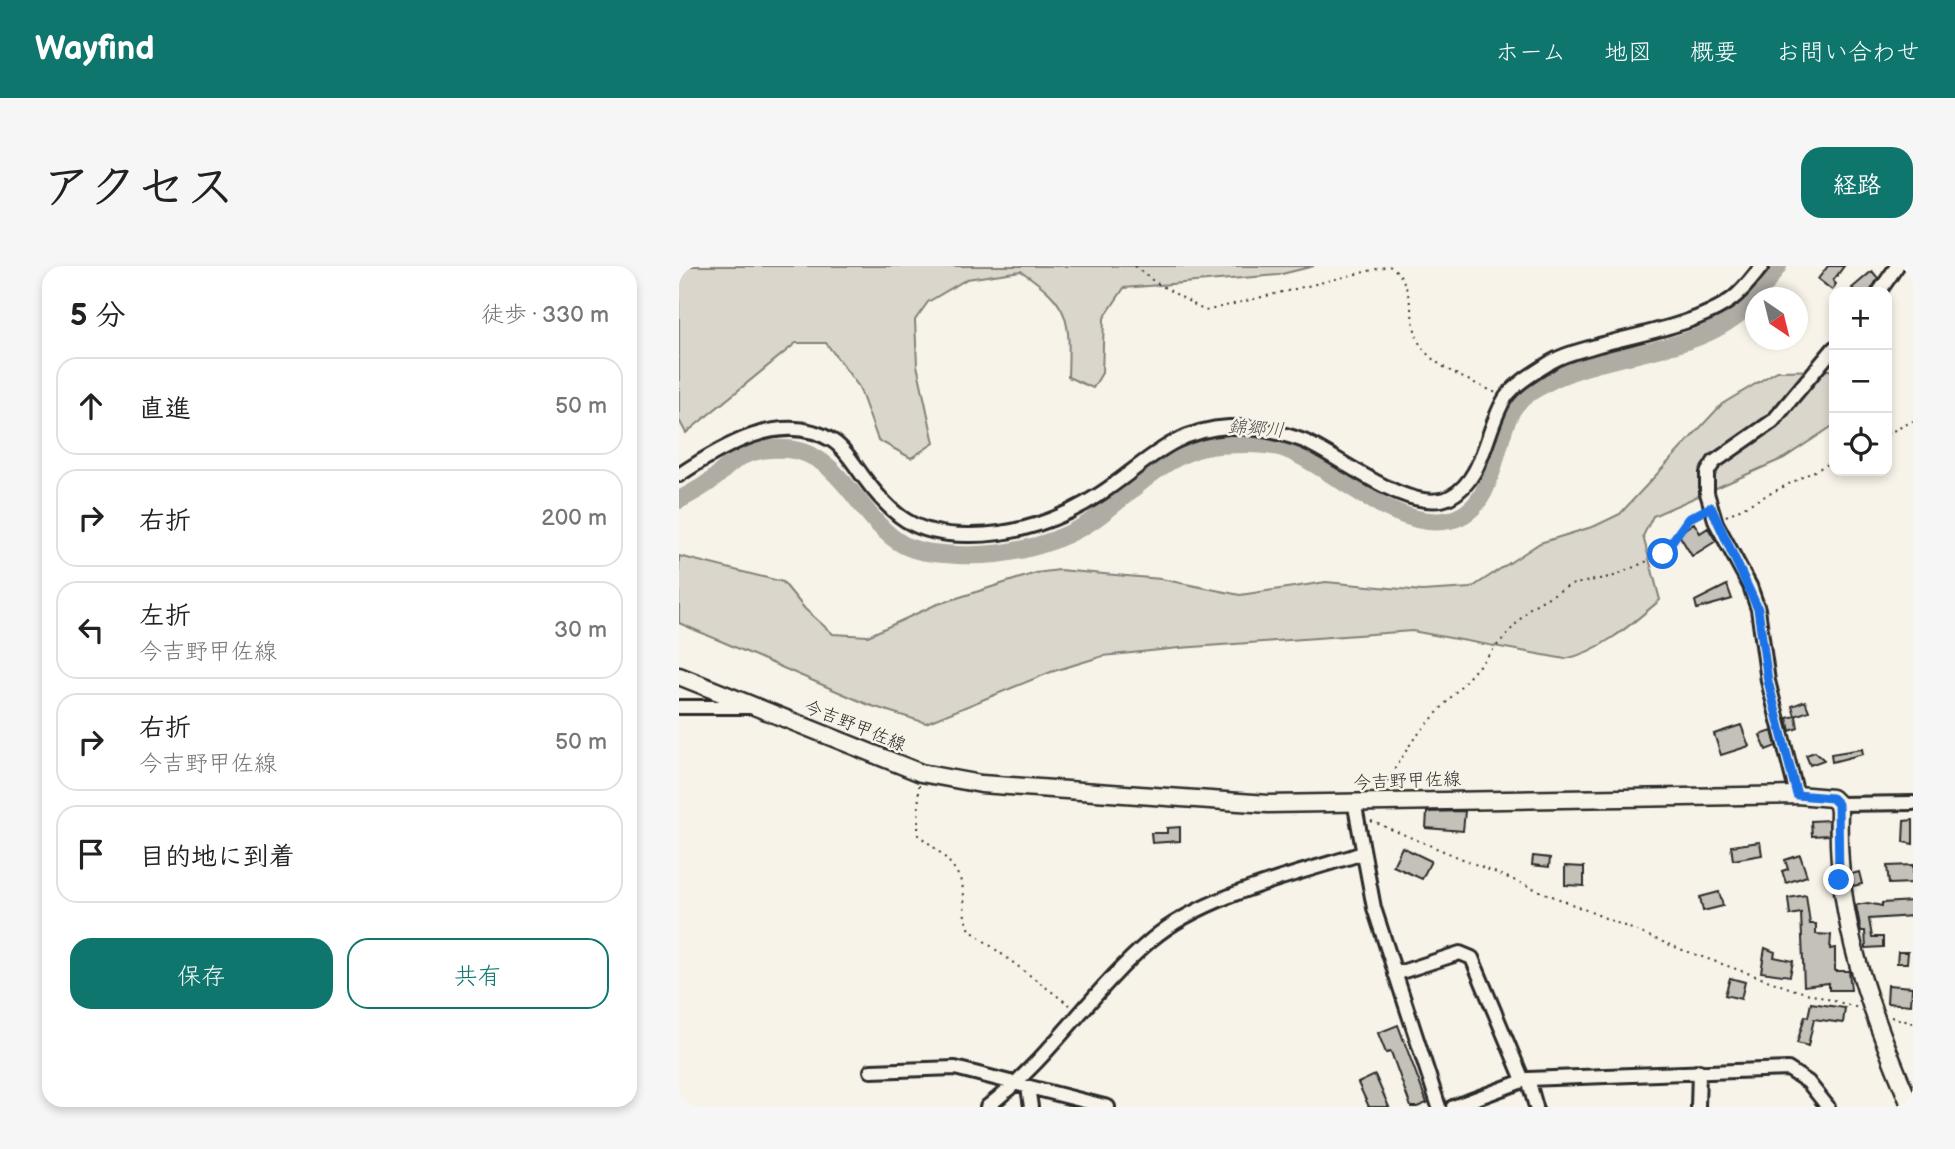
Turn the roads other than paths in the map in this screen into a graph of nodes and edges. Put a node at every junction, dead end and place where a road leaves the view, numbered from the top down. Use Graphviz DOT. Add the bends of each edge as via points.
graph roads {
  1 [pos="1762,266"];
  2 [pos="1896,266"];
  3 [pos="1881,287"];
  4 [pos="1832,350"];
  5 [pos="679,475"];
  6 [pos="679,676"];
  7 [pos="679,707"];
  8 [pos="756,707"];
  9 [pos="1797,795"];
  10 [pos="1913,803"];
  11 [pos="1838,804"];
  12 [pos="1356,808"];
  13 [pos="1363,853"];
  14 [pos="1395,974"];
  15 [pos="871,1071"];
  16 [pos="1699,1071"];
  17 [pos="1525,1080"];
  18 [pos="1023,1085"];
  19 [pos="987,1107"];
  20 [pos="1031,1107"];
  21 [pos="1108,1107"];
  22 [pos="1439,1107"];
  23 [pos="1453,1107"];
  24 [pos="1536,1107"];
  25 [pos="1698,1107"];
  26 [pos="1828,1107"];
  27 [pos="1911,1107"];
  1 -- 5 [label="street" via="1744,288 1714,310 1554,360 1505,398 1465,485 1450,497 1432,500 1377,483 1299,439 1228,428 1158,449 1101,494 1057,518 1017,531 969,536 935,533 906,523 891,512 833,441 811,433 782,430 754,434 718,449"];
  2 -- 3 [label="street"];
  4 -- 9 [label="street" via="1773,421 1714,462 1707,473 1706,493 1716,523 1758,609 1768,681"];
  6 -- 8 [label="main road, 今吉野甲佐線"];
  7 -- 8 [label="street"];
  8 -- 12 [label="main road, 今吉野甲佐線" via="921,774 981,784"];
  9 -- 11 [label="main road, 今吉野甲佐線" via="1832,798"];
  9 -- 12 [label="main road, 今吉野甲佐線" via="1378,800"];
  10 -- 11 [label="street"];
  11 -- 27 [label="main road" via="1839,880 1846,919 1873,1012"];
  12 -- 13 [label="street"];
  13 -- 14 [label="street"];
  13 -- 18 [label="street" via="1187,914 1152,939 1079,1012"];
  14 -- 17 [label="street" via="1460,953 1472,958"];
  14 -- 22 [label="street"];
  15 -- 18 [label="street" via="955,1068"];
  16 -- 17 [label="street"];
  16 -- 25 [label="street"];
  16 -- 26 [label="street" via="1788,1069 1808,1082"];
  17 -- 23 [label="street"];
  17 -- 24 [label="street"];
  18 -- 19 [label="street"];
  18 -- 20 [label="street"];
  18 -- 21 [label="street"];
}
